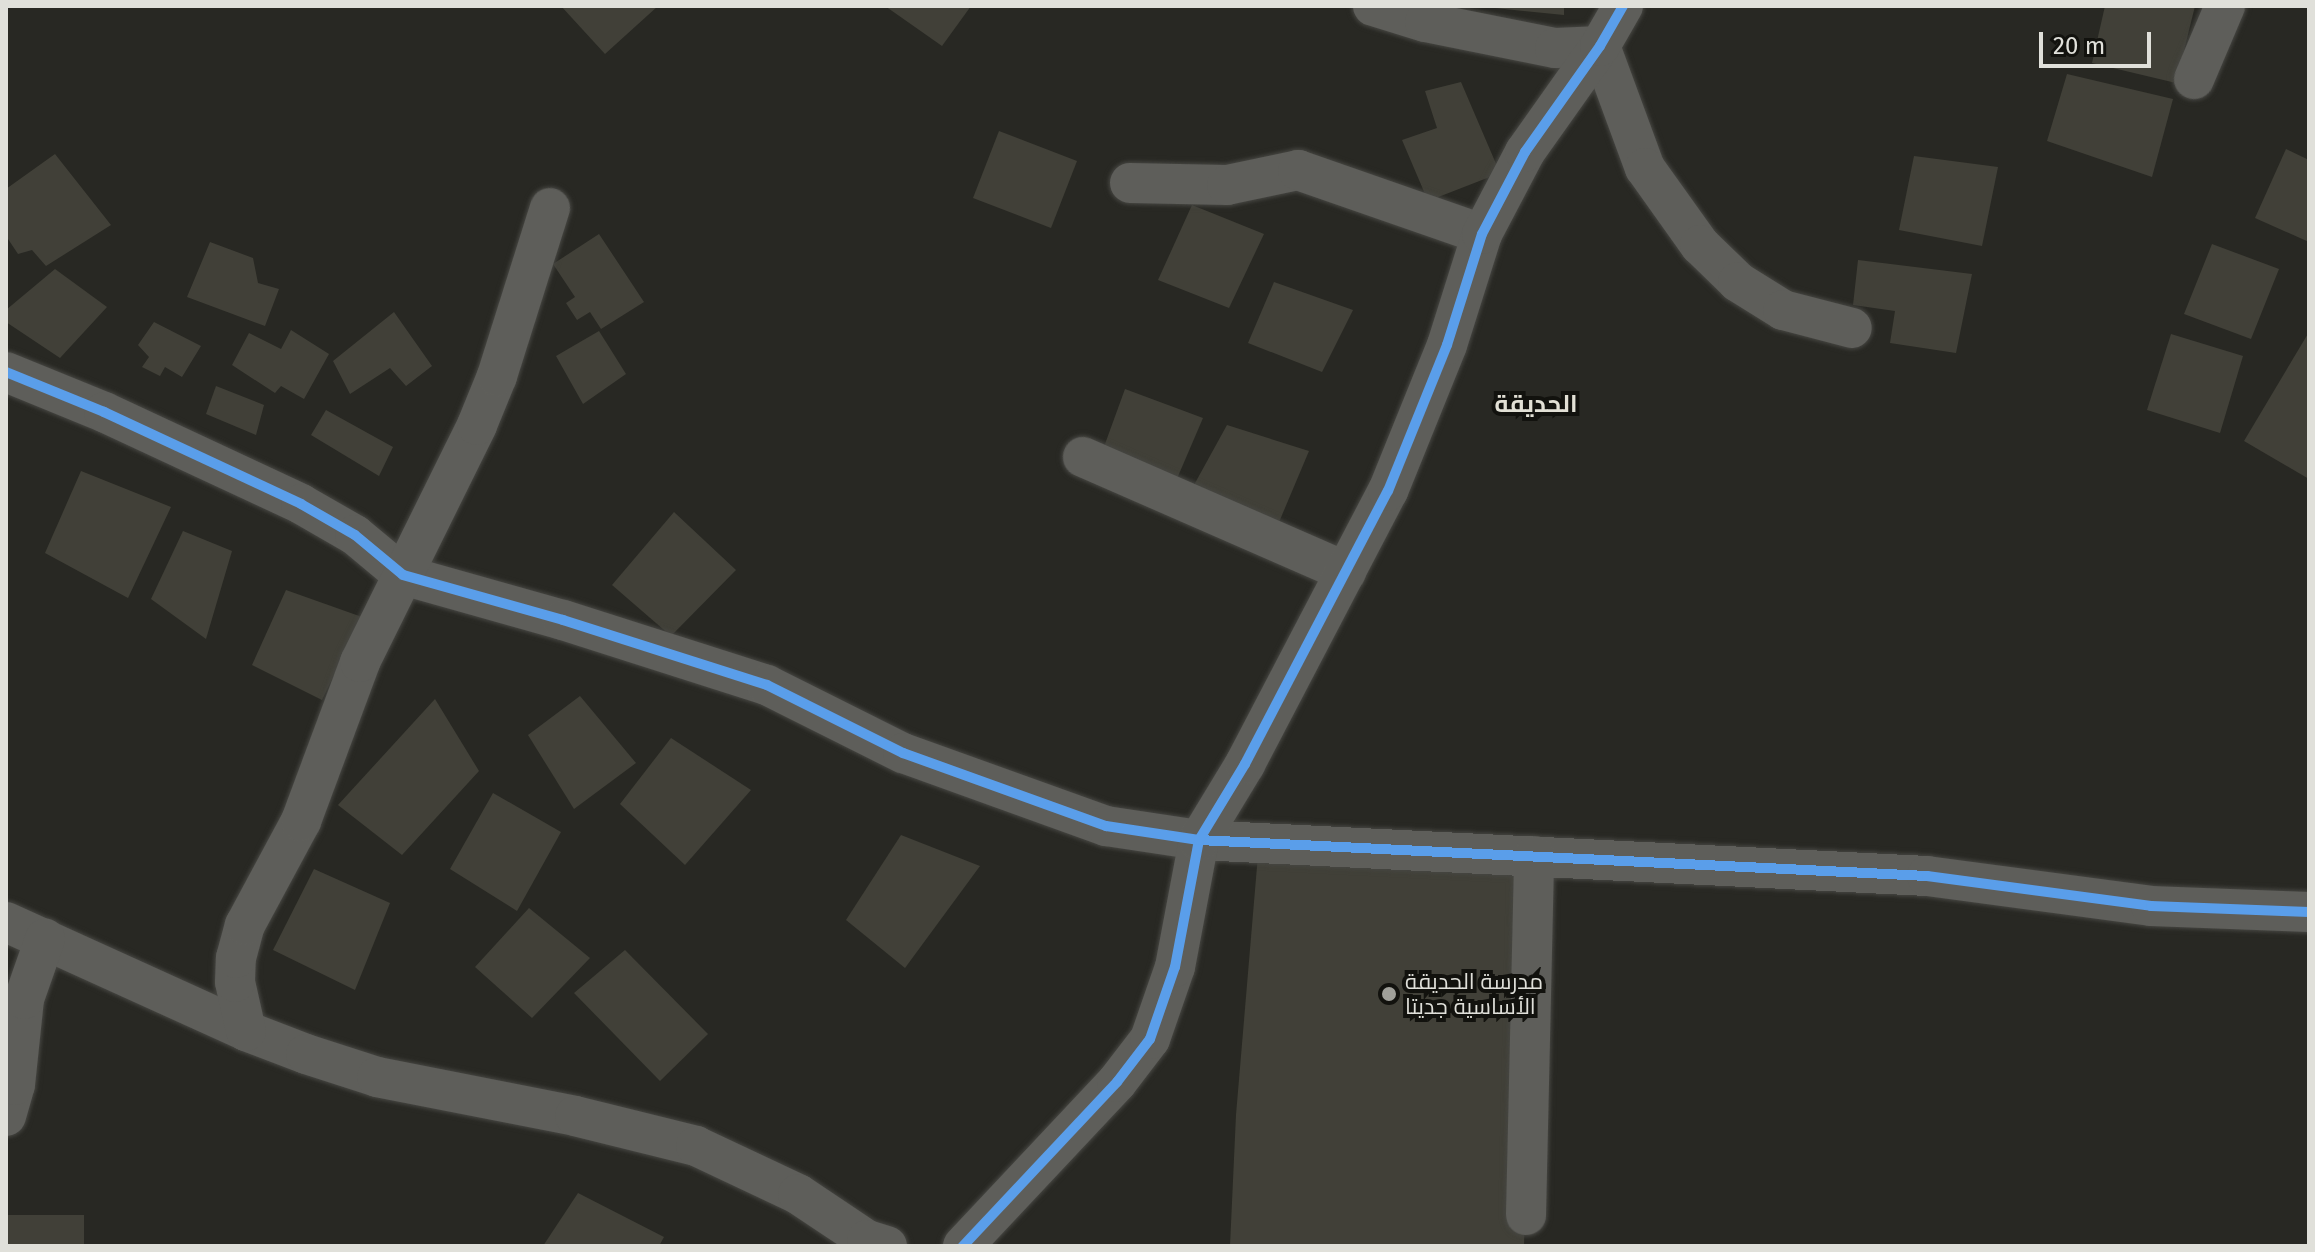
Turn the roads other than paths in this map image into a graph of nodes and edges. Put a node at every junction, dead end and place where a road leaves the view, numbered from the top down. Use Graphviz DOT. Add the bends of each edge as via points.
graph roads {
  1 [pos="1373,6"];
  2 [pos="1623,6"];
  3 [pos="2225,6"];
  4 [pos="1600,46"];
  5 [pos="2194,79"];
  6 [pos="1130,183"];
  7 [pos="550,208"];
  8 [pos="1482,234"];
  9 [pos="1852,328"];
  10 [pos="6,372"];
  11 [pos="1083,457"];
  12 [pos="1346,572"];
  13 [pos="403,575"];
  14 [pos="1199,840"];
  15 [pos="1534,856"];
  16 [pos="2309,912"];
  17 [pos="6,922"];
  18 [pos="45,939"];
  19 [pos="246,1031"];
  20 [pos="6,1116"];
  21 [pos="1526,1215"];
  22 [pos="887,1246"];
  23 [pos="963,1246"];
  1 -- 4 [label="street" via="1555,48"];
  2 -- 4 [label="street"];
  3 -- 5 [label="street"];
  4 -- 8 [label="street" via="1525,152"];
  4 -- 9 [label="street" via="1645,168 1700,245 1738,282 1783,310"];
  6 -- 8 [label="street" via="1227,185 1298,170"];
  7 -- 13 [label="street" via="497,376"];
  8 -- 12 [label="street" via="1447,345 1388,491"];
  10 -- 13 [label="street" via="301,504 355,535"];
  11 -- 12 [label="street"];
  12 -- 14 [label="street"];
  13 -- 14 [label="street" via="767,685 903,753 1106,826"];
  13 -- 19 [label="street" via="360,662 301,821 241,939 235,982"];
  14 -- 15 [label="street"];
  14 -- 23 [label="street" via="1175,967 1150,1039 1106,1094"];
  15 -- 16 [label="street" via="1927,876 2151,906"];
  15 -- 21 [label="street"];
  17 -- 18 [label="street"];
  18 -- 19 [label="street"];
  18 -- 20 [label="street" via="24,999 15,1085"];
  19 -- 22 [label="street" via="377,1077 696,1146 786,1188 867,1240"];
}
